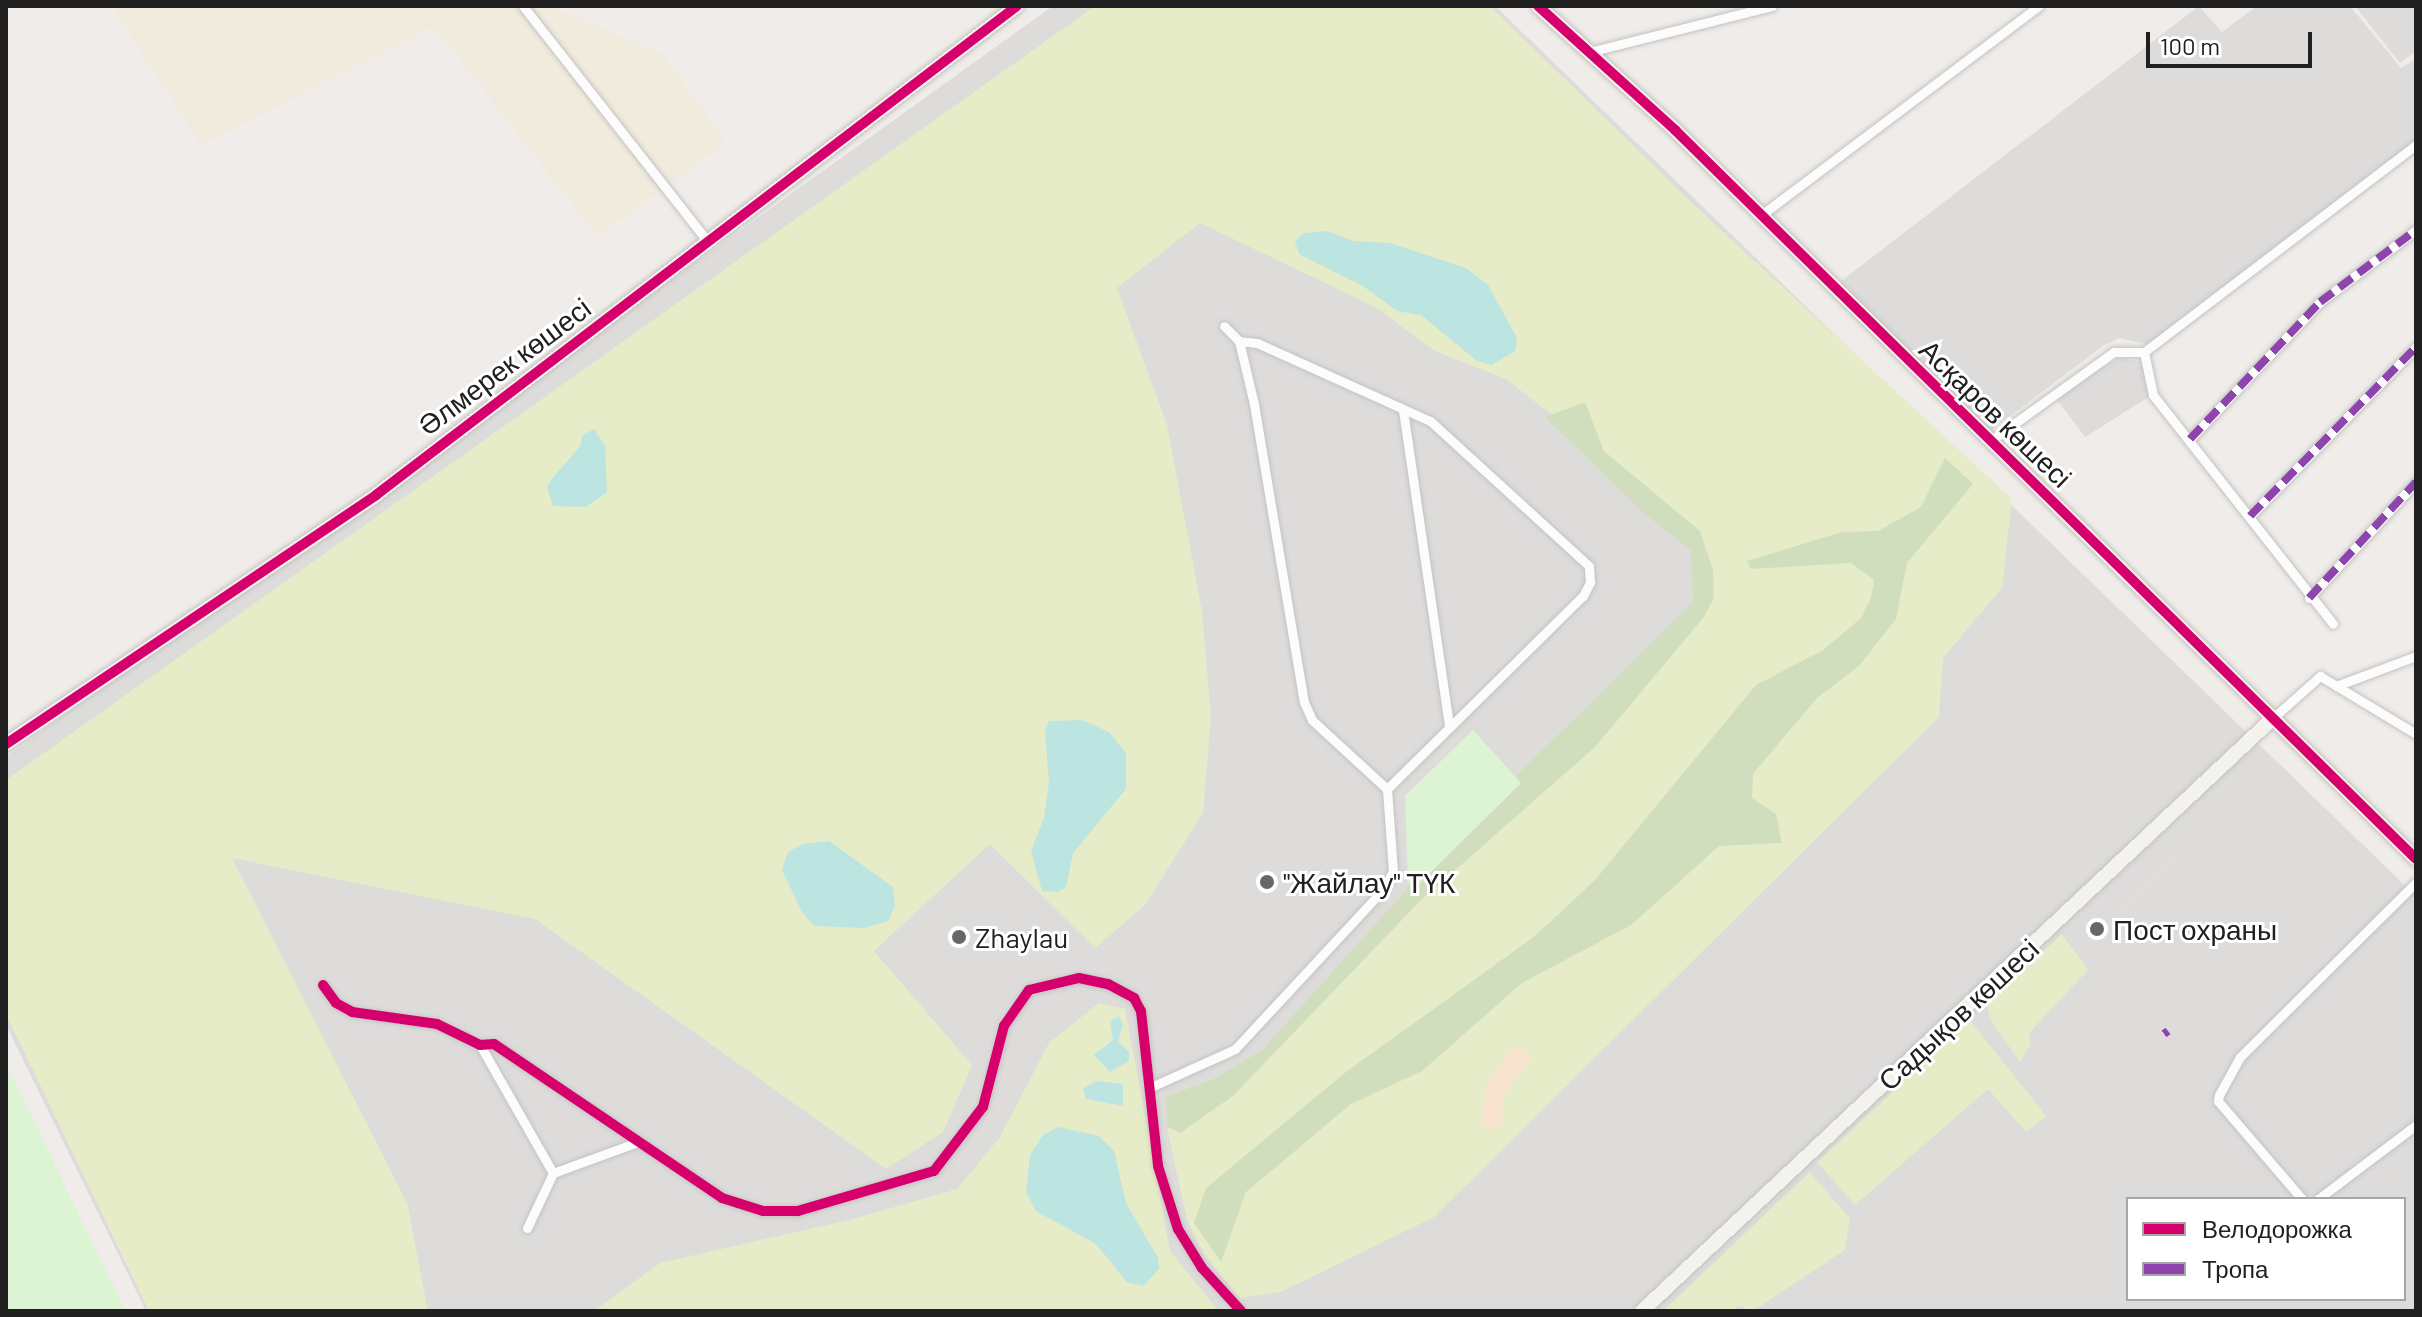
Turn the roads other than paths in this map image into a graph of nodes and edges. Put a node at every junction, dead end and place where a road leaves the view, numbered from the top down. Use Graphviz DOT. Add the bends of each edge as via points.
graph roads {
  1 [pos="523,6"];
  2 [pos="1017,6"];
  3 [pos="1538,6"];
  4 [pos="1772,6"];
  5 [pos="2039,6"];
  6 [pos="1589,52"];
  7 [pos="2416,145"];
  8 [pos="1760,216"];
  9 [pos="2416,230"];
  10 [pos="707,241"];
  11 [pos="1224,326"];
  12 [pos="1239,341"];
  13 [pos="2416,347"];
  14 [pos="2144,352"];
  15 [pos="1403,410"];
  16 [pos="2190,439"];
  17 [pos="1990,441"];
  18 [pos="2416,482"];
  19 [pos="2250,516"];
  20 [pos="2309,598"];
  21 [pos="2333,624"];
  22 [pos="2416,656"];
  23 [pos="2336,686"];
  24 [pos="2274,717"];
  25 [pos="1449,726"];
  26 [pos="2416,734"];
  27 [pos="6,744"];
  28 [pos="1387,789"];
  29 [pos="2416,859"];
  30 [pos="2416,882"];
  31 [pos="323,985"];
  32 [pos="480,1045"];
  33 [pos="1151,1087"];
  34 [pos="2416,1125"];
  35 [pos="635,1143"];
  36 [pos="553,1173"];
  37 [pos="2300,1197"];
  38 [pos="2321,1197"];
  39 [pos="527,1228"];
  40 [pos="1241,1311"];
  41 [pos="1642,1311"];
  1 -- 10 [label="street"];
  2 -- 10 [label="street, Әлмерек көшесі"];
  3 -- 6 [label="street, Асқаров көшесі"];
  4 -- 6 [label="street"];
  5 -- 8 [label="street"];
  6 -- 8 [label="street, Асқаров көшесі"];
  7 -- 14 [label="street"];
  8 -- 17 [label="street, Асқаров көшесі"];
  9 -- 16 [label="street" via="2320,302"];
  10 -- 27 [label="street, Әлмерек көшесі" via="376,495"];
  11 -- 12 [label="street"];
  12 -- 15 [label="street" via="1257,343"];
  12 -- 28 [label="street" via="1304,702 1312,720"];
  13 -- 19 [label="street"];
  14 -- 16 [label="street" via="2153,395"];
  14 -- 17 [label="street" via="2123,350 2105,358"];
  15 -- 25 [label="street"];
  15 -- 25 [label="street" via="1430,421 1589,566 1590,582 1583,596"];
  16 -- 19 [label="street"];
  17 -- 24 [label="street, Асқаров көшесі"];
  18 -- 20 [label="street"];
  19 -- 20 [label="street"];
  20 -- 21 [label="street"];
  22 -- 23 [label="street"];
  23 -- 24 [label="street" via="2320,676"];
  23 -- 26 [label="street"];
  24 -- 29 [label="street, Асқаров көшесі"];
  24 -- 41 [label="street, Садықов көшесі"];
  25 -- 28 [label="street"];
  28 -- 33 [label="street" via="1393,871 1383,890 1235,1049"];
  30 -- 37 [label="street" via="2240,1057 2219,1095 2218,1101"];
  31 -- 32 [label="street" via="336,1003 352,1012 437,1024"];
  32 -- 35 [label="street" via="494,1044 509,1053"];
  32 -- 36 [label="street"];
  33 -- 35 [label="street" via="1141,1011 1134,998 1122,989 1079,978 1029,990 1013,1009 983,1107 946,1161 918,1180 798,1211 763,1211 722,1198"];
  33 -- 40 [label="street" via="1158,1166 1178,1229 1202,1268"];
  34 -- 38 [label="street"];
  35 -- 36 [label="street"];
  36 -- 39 [label="street"];
}
